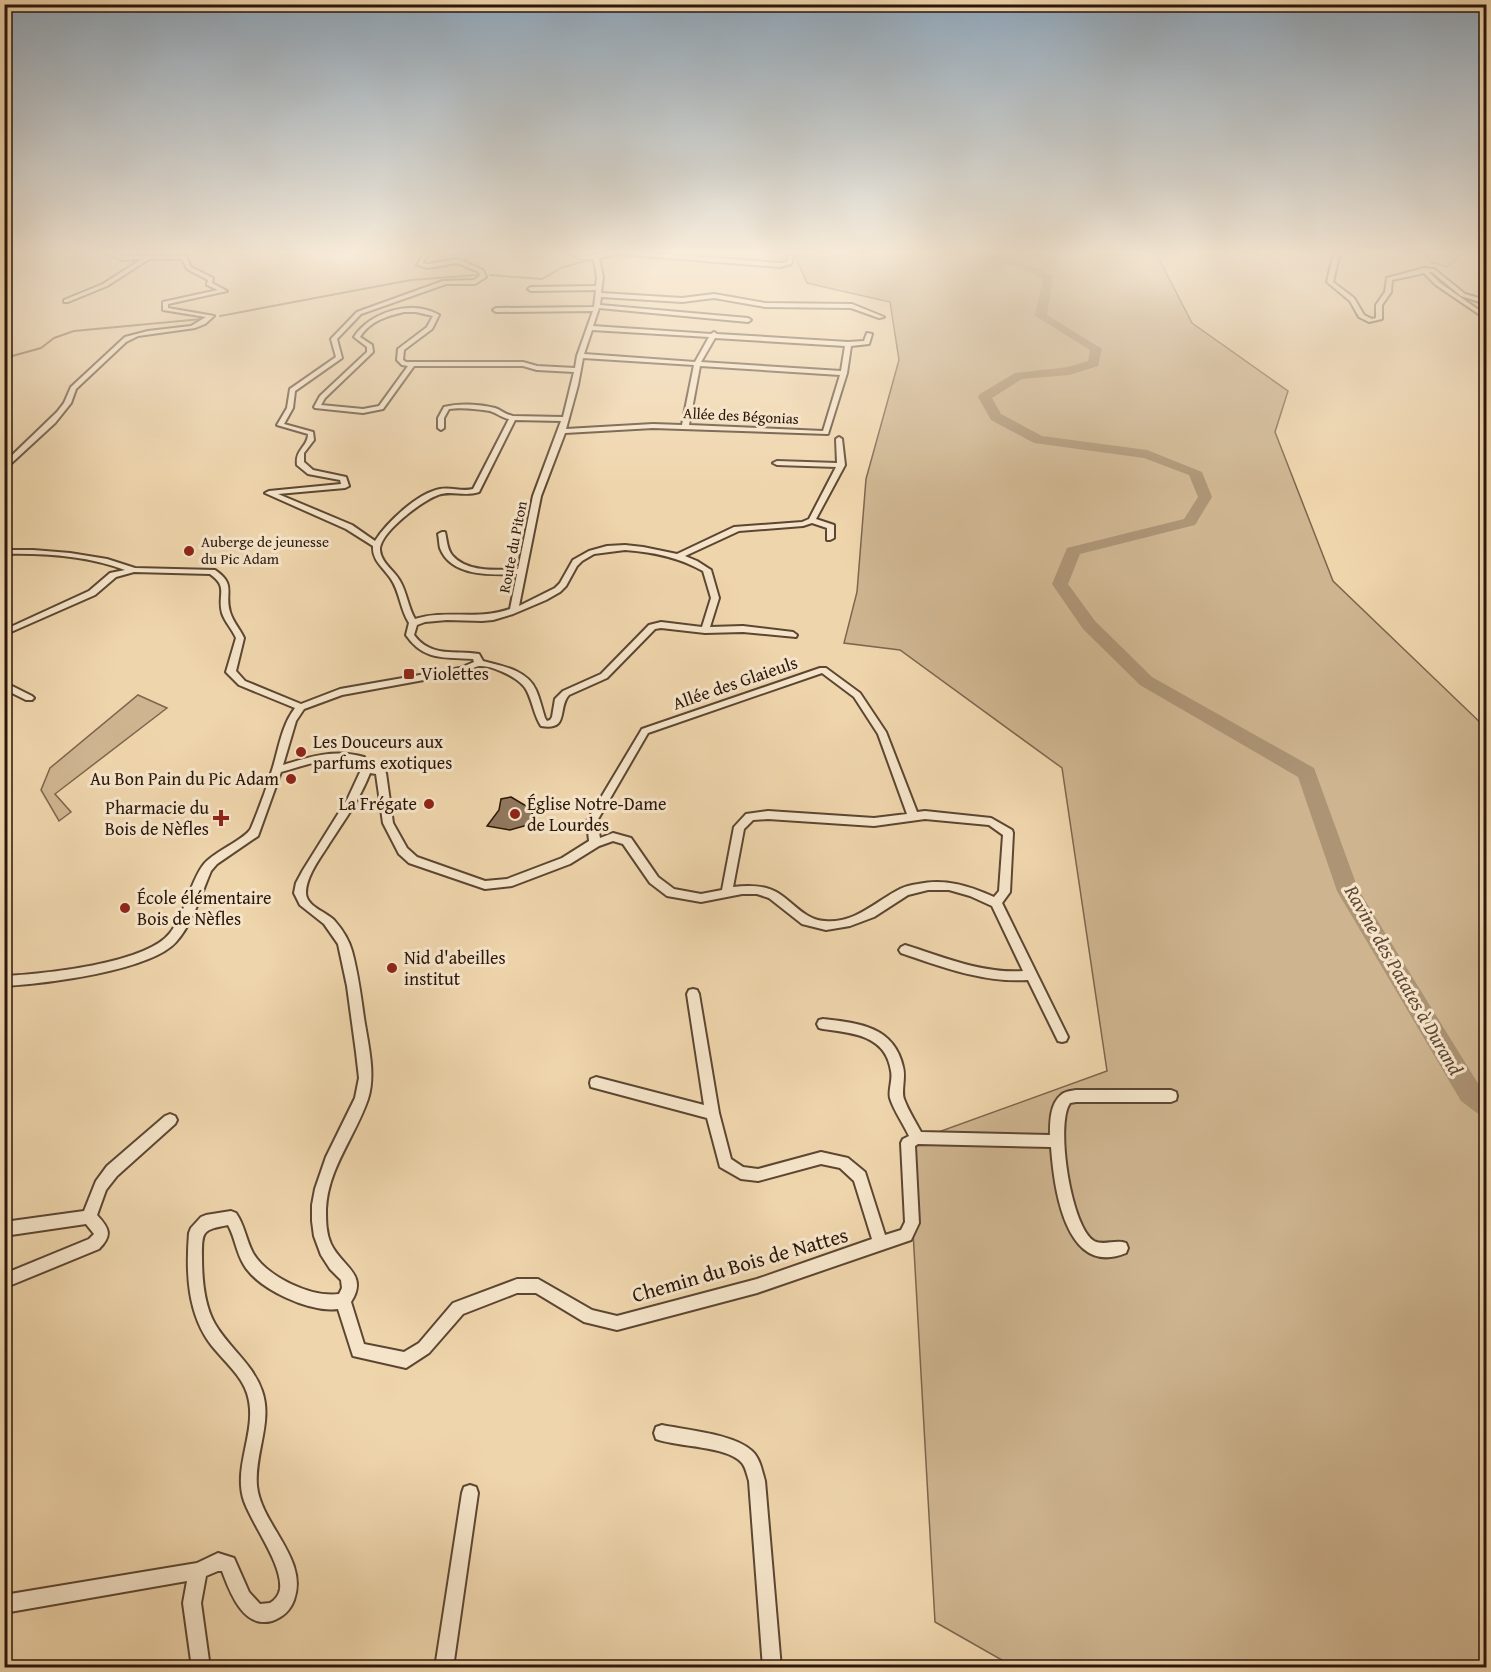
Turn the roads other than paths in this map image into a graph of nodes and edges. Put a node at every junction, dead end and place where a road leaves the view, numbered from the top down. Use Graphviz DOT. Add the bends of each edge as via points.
graph roads {
  1 [pos="181,329"];
  2 [pos="341,329"];
  3 [pos="364,329"];
  4 [pos="429,329"];
  5 [pos="589,329"];
  6 [pos="610,329"];
  7 [pos="714,334"];
  8 [pos="869,334"];
  9 [pos="848,344"];
  10 [pos="580,356"];
  11 [pos="697,364"];
  12 [pos="411,366"];
  13 [pos="577,370"];
  14 [pos="844,373"];
  15 [pos="513,418"];
  16 [pos="566,419"];
  17 [pos="685,427"];
  18 [pos="441,428"];
  19 [pos="562,431"];
  20 [pos="839,439"];
  21 [pos="777,463"];
  22 [pos="842,465"];
  23 [pos="4,468"];
  24 [pos="812,520"];
  25 [pos="442,534"];
  26 [pos="830,538"];
  27 [pos="376,544"];
  28 [pos="4,552"];
  29 [pos="679,556"];
  30 [pos="134,570"];
  31 [pos="521,571"];
  32 [pos="514,608"];
  33 [pos="413,623"];
  34 [pos="705,630"];
  35 [pos="4,633"];
  36 [pos="793,635"];
  37 [pos="479,663"];
  38 [pos="4,686"];
  39 [pos="29,698"];
  40 [pos="301,707"];
  41 [pos="277,770"];
  42 [pos="366,770"];
  43 [pos="913,815"];
  44 [pos="595,843"];
  45 [pos="727,893"];
  46 [pos="996,903"];
  47 [pos="905,950"];
  48 [pos="1031,975"];
  49 [pos="4,981"];
  50 [pos="693,993"];
  51 [pos="824,1024"];
  52 [pos="1062,1037"];
  53 [pos="596,1083"];
  54 [pos="1171,1096"];
  55 [pos="712,1113"];
  56 [pos="170,1120"];
  57 [pos="917,1138"];
  58 [pos="1056,1141"];
  59 [pos="89,1217"];
  60 [pos="4,1229"];
  61 [pos="881,1244"];
  62 [pos="1121,1248"];
  63 [pos="4,1281"];
  64 [pos="343,1301"];
  65 [pos="662,1433"];
  66 [pos="470,1493"];
  67 [pos="198,1571"];
  68 [pos="4,1604"];
  69 [pos="201,1668"];
  70 [pos="444,1668"];
  71 [pos="772,1668"];
  1 -- 23 [label="street" via="133,336 116,344 76,384 67,404"];
  2 -- 27 [label="street" via="334,339 339,358 292,390 290,408 280,425 311,433 300,463 311,472 343,479 345,486 269,493 349,527"];
  3 -- 12 [label="street" via="357,335 370,346 368,355 322,397 317,407 363,411 381,408"];
  4 -- 12 [label="street" via="401,349 400,360"];
  5 -- 10 [label="street, Route du Piton"];
  6 -- 7 [label="street"];
  7 -- 9 [label="street"];
  7 -- 11 [label="street"];
  8 -- 9 [label="street" via="867,343"];
  9 -- 14 [label="street, Allée des Bégonias"];
  10 -- 11 [label="street"];
  10 -- 13 [label="street, Route du Piton"];
  11 -- 14 [label="street"];
  11 -- 17 [label="street"];
  12 -- 13 [label="street" via="515,364"];
  13 -- 16 [label="street, Route du Piton"];
  14 -- 17 [label="street, Allée des Bégonias" via="826,433"];
  15 -- 16 [label="street"];
  15 -- 18 [label="street" via="495,410 456,406 446,408"];
  15 -- 27 [label="street" via="476,490 434,494 414,506"];
  16 -- 19 [label="street, Route du Piton"];
  17 -- 19 [label="street, Allée des Bégonias"];
  19 -- 31 [label="street, Route du Piton" via="537,496"];
  20 -- 22 [label="street"];
  21 -- 22 [label="street"];
  22 -- 24 [label="street"];
  24 -- 26 [label="street" via="831,526"];
  24 -- 29 [label="street" via="737,529"];
  25 -- 31 [label="street" via="444,550 471,570"];
  27 -- 33 [label="street" via="378,557 396,579"];
  28 -- 30 [label="street" via="110,563"];
  29 -- 32 [label="street" via="629,548 594,552 575,562 557,591"];
  29 -- 34 [label="street" via="707,570 711,580 714,607"];
  30 -- 35 [label="street" via="113,576 92,593"];
  30 -- 40 [label="street" via="212,572 221,577 227,588 225,610 240,638 231,672 242,683"];
  31 -- 32 [label="street, Route du Piton"];
  32 -- 33 [label="street, Route du Piton" via="490,617"];
  33 -- 37 [label="street" via="410,635 422,650 476,656"];
  34 -- 36 [label="street" via="742,629"];
  34 -- 37 [label="street" via="652,627 604,676 566,693 560,699 553,723 544,724 540,719 532,688 521,677"];
  37 -- 40 [label="street" via="462,670 340,692"];
  38 -- 39 [label="street"];
  40 -- 41 [label="street" via="291,720"];
  41 -- 42 [label="street" via="344,755 361,759"];
  41 -- 49 [label="street" via="254,833 206,868 178,930 161,949 147,956 47,978"];
  42 -- 44 [label="street" via="381,772 388,823 402,851 413,860 485,885 508,883 566,861"];
  42 -- 64 [label="street" via="359,789 304,878 300,893 305,904 328,922 346,946 365,1079 359,1104 333,1156 317,1212 318,1227 333,1265 348,1276 350,1290"];
  43 -- 44 [label="street, Allée des Glaieuls" via="883,735 857,695 823,670 645,731 592,821"];
  43 -- 45 [label="street" via="874,822 768,815 750,818 739,827"];
  43 -- 46 [label="street" via="991,822 1008,833 1004,892"];
  44 -- 45 [label="street" via="613,837 627,842 654,880 671,893 701,898"];
  45 -- 46 [label="street" via="757,890 773,895 806,921 826,926 850,922 905,891 928,886 974,892"];
  46 -- 48 [label="street"];
  47 -- 48 [label="street" via="993,976"];
  48 -- 52 [label="street"];
  50 -- 55 [label="street"];
  51 -- 57 [label="street" via="869,1032 895,1057 900,1085 896,1097"];
  53 -- 55 [label="street"];
  54 -- 58 [label="street" via="1066,1098 1058,1111"];
  55 -- 61 [label="street" via="725,1163 741,1173 758,1175 821,1158 843,1162 860,1177"];
  56 -- 59 [label="street" via="112,1171 101,1186"];
  57 -- 58 [label="street"];
  57 -- 61 [label="street, Chemin du Bois de Nattes" via="908,1143 912,1229"];
  58 -- 62 [label="street" via="1073,1224 1088,1245 1098,1249"];
  59 -- 60 [label="street"];
  59 -- 63 [label="street" via="100,1230 101,1237 94,1244"];
  61 -- 64 [label="street, Chemin du Bois de Nattes" via="757,1286 617,1323 589,1317 538,1286 517,1286 458,1308 424,1348 406,1360 358,1351"];
  64 -- 67 [label="street" via="320,1302 273,1282 247,1259 238,1227 231,1218 207,1222 196,1233 197,1297 209,1329 252,1386 257,1403 248,1473 250,1496 289,1573 289,1589 276,1610 259,1613 250,1608 228,1564 218,1562"];
  65 -- 71 [label="street" via="733,1449 752,1464 757,1481"];
  66 -- 70 [label="street"];
  67 -- 68 [label="street"];
  67 -- 69 [label="street" via="192,1603"];
}
